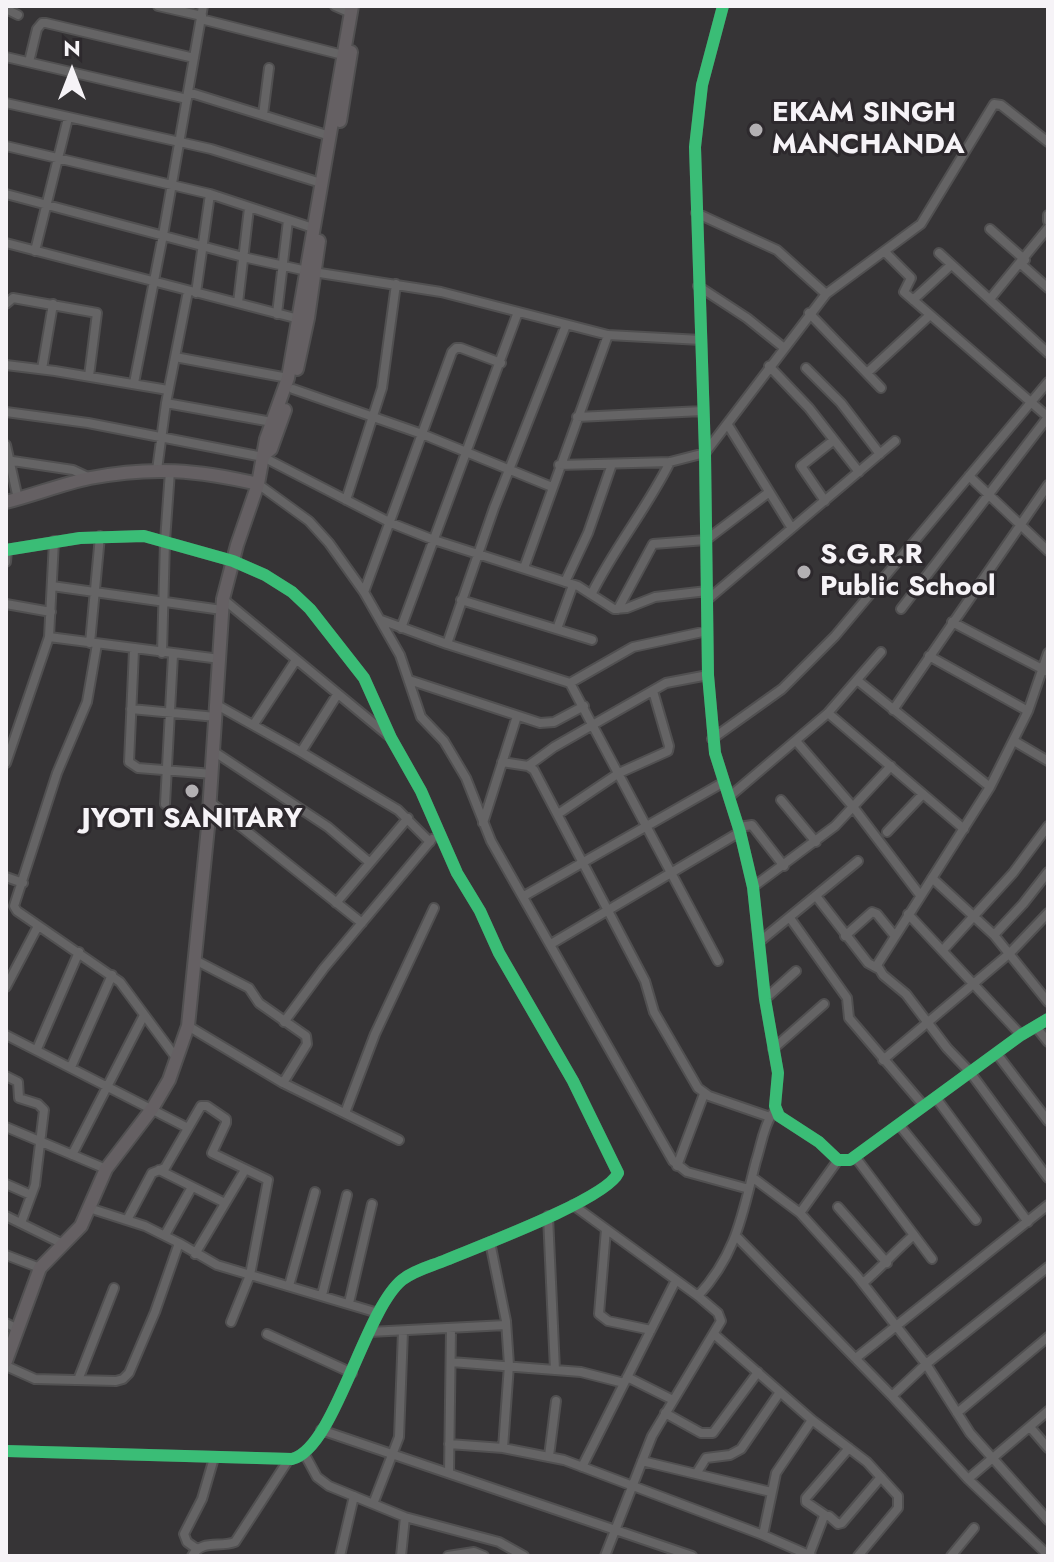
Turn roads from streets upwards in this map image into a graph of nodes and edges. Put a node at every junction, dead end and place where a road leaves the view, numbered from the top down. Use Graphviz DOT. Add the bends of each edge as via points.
graph roads {
  1 [pos="158,6"];
  2 [pos="335,6"];
  3 [pos="723,6"];
  4 [pos="354,8"];
  5 [pos="6,9"];
  6 [pos="202,14"];
  7 [pos="18,15"];
  8 [pos="343,55"];
  9 [pos="6,57"];
  10 [pos="194,58"];
  11 [pos="29,62"];
  12 [pos="269,68"];
  13 [pos="188,96"];
  14 [pos="6,103"];
  15 [pos="263,115"];
  16 [pos="68,118"];
  17 [pos="330,136"];
  18 [pos="180,141"];
  19 [pos="1048,142"];
  20 [pos="6,146"];
  21 [pos="59,159"];
  22 [pos="321,183"];
  23 [pos="172,185"];
  24 [pos="6,194"];
  25 [pos="210,194"];
  26 [pos="47,205"];
  27 [pos="249,208"];
  28 [pos="696,213"];
  29 [pos="1048,215"];
  30 [pos="288,220"];
  31 [pos="1048,221"];
  32 [pos="313,228"];
  33 [pos="1048,228"];
  34 [pos="990,229"];
  35 [pos="163,235"];
  36 [pos="6,243"];
  37 [pos="203,246"];
  38 [pos="35,251"];
  39 [pos="885,252"];
  40 [pos="939,253"];
  41 [pos="243,257"];
  42 [pos="1023,262"];
  43 [pos="951,265"];
  44 [pos="283,266"];
  45 [pos="311,271"];
  46 [pos="154,283"];
  47 [pos="396,284"];
  48 [pos="698,286"];
  49 [pos="1048,288"];
  50 [pos="192,292"];
  51 [pos="826,294"];
  52 [pos="990,299"];
  53 [pos="913,300"];
  54 [pos="238,303"];
  55 [pos="6,304"];
  56 [pos="53,304"];
  57 [pos="518,312"];
  58 [pos="809,313"];
  59 [pos="277,314"];
  60 [pos="930,315"];
  61 [pos="300,319"];
  62 [pos="566,325"];
  63 [pos="608,335"];
  64 [pos="701,340"];
  65 [pos="783,347"];
  66 [pos="1047,350"];
  67 [pos="175,357"];
  68 [pos="501,363"];
  69 [pos="6,365"];
  70 [pos="769,366"];
  71 [pos="806,368"];
  72 [pos="42,369"];
  73 [pos="867,373"];
  74 [pos="89,376"];
  75 [pos="1048,382"];
  76 [pos="134,383"];
  77 [pos="290,383"];
  78 [pos="881,388"];
  79 [pos="168,390"];
  80 [pos="166,403"];
  81 [pos="1029,403"];
  82 [pos="703,411"];
  83 [pos="6,412"];
  84 [pos="374,416"];
  85 [pos="577,417"];
  86 [pos="272,422"];
  87 [pos="728,425"];
  88 [pos="422,434"];
  89 [pos="160,436"];
  90 [pos="834,440"];
  91 [pos="895,441"];
  92 [pos="6,445"];
  93 [pos="467,452"];
  94 [pos="705,453"];
  95 [pos="880,454"];
  96 [pos="263,457"];
  97 [pos="7,460"];
  98 [pos="670,462"];
  99 [pos="612,464"];
  100 [pos="559,465"];
  101 [pos="510,469"];
  102 [pos="157,470"];
  103 [pos="170,471"];
  104 [pos="859,472"];
  105 [pos="969,476"];
  106 [pos="90,478"];
  107 [pos="258,484"];
  108 [pos="1048,485"];
  109 [pos="552,487"];
  110 [pos="768,493"];
  111 [pos="990,496"];
  112 [pos="12,500"];
  113 [pos="346,500"];
  114 [pos="825,501"];
  115 [pos="391,523"];
  116 [pos="1018,525"];
  117 [pos="791,527"];
  118 [pos="100,536"];
  119 [pos="434,540"];
  120 [pos="706,540"];
  121 [pos="54,541"];
  122 [pos="165,541"];
  123 [pos="7,550"];
  124 [pos="1048,551"];
  125 [pos="478,554"];
  126 [pos="233,561"];
  127 [pos="6,562"];
  128 [pos="524,568"];
  129 [pos="569,583"];
  130 [pos="52,586"];
  131 [pos="96,592"];
  132 [pos="364,592"];
  133 [pos="592,593"];
  134 [pos="707,595"];
  135 [pos="461,600"];
  136 [pos="165,601"];
  137 [pos="6,604"];
  138 [pos="223,604"];
  139 [pos="618,609"];
  140 [pos="901,609"];
  141 [pos="51,612"];
  142 [pos="380,619"];
  143 [pos="952,622"];
  144 [pos="401,628"];
  145 [pos="557,629"];
  146 [pos="707,631"];
  147 [pos="49,637"];
  148 [pos="592,640"];
  149 [pos="94,644"];
  150 [pos="447,644"];
  151 [pos="134,650"];
  152 [pos="881,652"];
  153 [pos="162,653"];
  154 [pos="1048,653"];
  155 [pos="173,655"];
  156 [pos="929,656"];
  157 [pos="220,659"];
  158 [pos="296,660"];
  159 [pos="1045,671"];
  160 [pos="708,675"];
  161 [pos="409,680"];
  162 [pos="857,680"];
  163 [pos="570,683"];
  164 [pos="653,691"];
  165 [pos="337,695"];
  166 [pos="584,706"];
  167 [pos="131,709"];
  168 [pos="893,710"];
  169 [pos="216,711"];
  170 [pos="1028,711"];
  171 [pos="170,712"];
  172 [pos="828,713"];
  173 [pos="517,716"];
  174 [pos="254,724"];
  175 [pos="593,725"];
  176 [pos="391,738"];
  177 [pos="712,739"];
  178 [pos="796,741"];
  179 [pos="1014,741"];
  180 [pos="213,751"];
  181 [pos="301,752"];
  182 [pos="1048,761"];
  183 [pos="502,762"];
  184 [pos="6,763"];
  185 [pos="528,766"];
  186 [pos="891,766"];
  187 [pos="167,771"];
  188 [pos="619,773"];
  189 [pos="213,774"];
  190 [pos="724,782"];
  191 [pos="990,787"];
  192 [pos="923,794"];
  193 [pos="729,797"];
  194 [pos="781,800"];
  195 [pos="210,802"];
  196 [pos="165,804"];
  197 [pos="854,808"];
  198 [pos="558,814"];
  199 [pos="408,818"];
  200 [pos="483,824"];
  201 [pos="1048,826"];
  202 [pos="647,828"];
  203 [pos="964,829"];
  204 [pos="740,830"];
  205 [pos="887,832"];
  206 [pos="439,833"];
  207 [pos="430,842"];
  208 [pos="816,842"];
  209 [pos="858,861"];
  210 [pos="369,862"];
  211 [pos="583,862"];
  212 [pos="784,866"];
  213 [pos="1048,872"];
  214 [pos="672,873"];
  215 [pos="6,877"];
  216 [pos="932,878"];
  217 [pos="23,883"];
  218 [pos="753,887"];
  219 [pos="920,895"];
  220 [pos="524,896"];
  221 [pos="816,896"];
  222 [pos="336,903"];
  223 [pos="434,908"];
  224 [pos="607,911"];
  225 [pos="1048,913"];
  226 [pos="908,914"];
  227 [pos="973,917"];
  228 [pos="790,918"];
  229 [pos="362,923"];
  230 [pos="38,926"];
  231 [pos="894,935"];
  232 [pos="994,935"];
  233 [pos="845,936"];
  234 [pos="759,942"];
  235 [pos="551,944"];
  236 [pos="943,950"];
  237 [pos="79,952"];
  238 [pos="1010,953"];
  239 [pos="193,959"];
  240 [pos="718,961"];
  241 [pos="10,967"];
  242 [pos="877,968"];
  243 [pos="796,971"];
  244 [pos="112,975"];
  245 [pos="975,984"];
  246 [pos="6,987"];
  247 [pos="765,999"];
  248 [pos="1048,1002"];
  249 [pos="824,1004"];
  250 [pos="143,1017"];
  251 [pos="1048,1019"];
  252 [pos="284,1022"];
  253 [pos="929,1022"];
  254 [pos="188,1026"];
  255 [pos="1036,1027"];
  256 [pos="6,1035"];
  257 [pos="1021,1035"];
  258 [pos="1048,1042"];
  259 [pos="37,1049"];
  260 [pos="773,1049"];
  261 [pos="997,1054"];
  262 [pos="178,1060"];
  263 [pos="883,1060"];
  264 [pos="71,1067"];
  265 [pos="970,1072"];
  266 [pos="6,1076"];
  267 [pos="283,1083"];
  268 [pos="108,1087"];
  269 [pos="704,1094"];
  270 [pos="936,1098"];
  271 [pos="924,1106"];
  272 [pos="152,1109"];
  273 [pos="345,1113"];
  274 [pos="773,1114"];
  275 [pos="1048,1121"];
  276 [pos="900,1126"];
  277 [pos="6,1127"];
  278 [pos="188,1128"];
  279 [pos="399,1140"];
  280 [pos="39,1141"];
  281 [pos="72,1155"];
  282 [pos="856,1158"];
  283 [pos="838,1160"];
  284 [pos="677,1166"];
  285 [pos="106,1169"];
  286 [pos="159,1170"];
  287 [pos="245,1170"];
  288 [pos="752,1177"];
  289 [pos="1048,1178"];
  290 [pos="6,1184"];
  291 [pos="192,1187"];
  292 [pos="749,1189"];
  293 [pos="315,1192"];
  294 [pos="31,1195"];
  295 [pos="347,1195"];
  296 [pos="225,1203"];
  297 [pos="372,1204"];
  298 [pos="573,1205"];
  299 [pos="1048,1205"];
  300 [pos="838,1207"];
  301 [pos="89,1208"];
  302 [pos="800,1213"];
  303 [pos="548,1216"];
  304 [pos="6,1217"];
  305 [pos="127,1220"];
  306 [pos="976,1220"];
  307 [pos="1028,1222"];
  308 [pos="21,1223"];
  309 [pos="606,1229"];
  310 [pos="165,1235"];
  311 [pos="914,1235"];
  312 [pos="737,1237"];
  313 [pos="490,1242"];
  314 [pos="179,1243"];
  315 [pos="63,1244"];
  316 [pos="195,1254"];
  317 [pos="6,1255"];
  318 [pos="932,1259"];
  319 [pos="887,1263"];
  320 [pos="1048,1267"];
  321 [pos="40,1268"];
  322 [pos="250,1275"];
  323 [pos="676,1280"];
  324 [pos="863,1283"];
  325 [pos="289,1286"];
  326 [pos="114,1288"];
  327 [pos="322,1295"];
  328 [pos="698,1296"];
  329 [pos="349,1303"];
  330 [pos="378,1313"];
  331 [pos="231,1322"];
  332 [pos="506,1325"];
  333 [pos="896,1325"];
  334 [pos="12,1326"];
  335 [pos="451,1329"];
  336 [pos="651,1330"];
  337 [pos="403,1331"];
  338 [pos="369,1332"];
  339 [pos="267,1334"];
  340 [pos="715,1335"];
  341 [pos="1048,1337"];
  342 [pos="856,1358"];
  343 [pos="451,1362"];
  344 [pos="6,1364"];
  345 [pos="926,1364"];
  346 [pos="509,1365"];
  347 [pos="555,1370"];
  348 [pos="758,1372"];
  349 [pos="352,1373"];
  350 [pos="78,1380"];
  351 [pos="626,1380"];
  352 [pos="780,1392"];
  353 [pos="892,1396"];
  354 [pos="673,1400"];
  355 [pos="556,1401"];
  356 [pos="1048,1411"];
  357 [pos="665,1413"];
  358 [pos="957,1413"];
  359 [pos="812,1420"];
  360 [pos="1030,1427"];
  361 [pos="321,1430"];
  362 [pos="449,1444"];
  363 [pos="503,1448"];
  364 [pos="849,1448"];
  365 [pos="1048,1448"];
  366 [pos="6,1451"];
  367 [pos="304,1453"];
  368 [pos="393,1456"];
  369 [pos="549,1456"];
  370 [pos="214,1458"];
  371 [pos="993,1458"];
  372 [pos="289,1459"];
  373 [pos="642,1461"];
  374 [pos="582,1467"];
  375 [pos="449,1473"];
  376 [pos="696,1474"];
  377 [pos="881,1477"];
  378 [pos="968,1479"];
  379 [pos="632,1485"];
  380 [pos="771,1492"];
  381 [pos="354,1496"];
  382 [pos="373,1504"];
  383 [pos="825,1515"];
  384 [pos="405,1517"];
  385 [pos="1048,1520"];
  386 [pos="974,1528"];
  387 [pos="615,1532"];
  388 [pos="763,1535"];
  389 [pos="195,1552"];
  390 [pos="1048,1555"];
  391 [pos="340,1556"];
  392 [pos="401,1556"];
  393 [pos="448,1556"];
  394 [pos="484,1556"];
  395 [pos="524,1556"];
  396 [pos="605,1556"];
  397 [pos="692,1556"];
  398 [pos="810,1556"];
  399 [pos="858,1556"];
  400 [pos="951,1556"];
  1 -- 6 [label="street"];
  2 -- 4 [label="street"];
  3 -- 28 [label="street" via="699,107"];
  4 -- 8 [label="street"];
  4 -- 45 [label="street"];
  5 -- 7 [label="street"];
  6 -- 8 [label="street"];
  6 -- 10 [label="street"];
  8 -- 17 [label="street"];
  9 -- 11 [label="street"];
  10 -- 11 [label="street" via="42,23"];
  10 -- 13 [label="street"];
  11 -- 13 [label="street"];
  12 -- 15 [label="street"];
  13 -- 15 [label="street"];
  13 -- 18 [label="street"];
  14 -- 16 [label="street"];
  15 -- 17 [label="street"];
  16 -- 18 [label="street"];
  16 -- 21 [label="street"];
  17 -- 22 [label="street"];
  18 -- 22 [label="street"];
  18 -- 23 [label="street"];
  19 -- 39 [label="street" via="994,104 921,224"];
  20 -- 21 [label="street"];
  21 -- 23 [label="street"];
  21 -- 26 [label="street"];
  22 -- 32 [label="street"];
  23 -- 25 [label="street"];
  23 -- 35 [label="street"];
  24 -- 26 [label="street"];
  25 -- 27 [label="street"];
  25 -- 37 [label="street"];
  26 -- 35 [label="street"];
  26 -- 38 [label="street"];
  27 -- 30 [label="street"];
  27 -- 41 [label="street"];
  28 -- 48 [label="street"];
  28 -- 51 [label="street" via="777,250"];
  29 -- 31 [label="street"];
  30 -- 32 [label="street"];
  30 -- 44 [label="street"];
  32 -- 45 [label="street"];
  33 -- 42 [label="street"];
  34 -- 42 [label="street"];
  35 -- 37 [label="street"];
  35 -- 46 [label="street"];
  36 -- 38 [label="street"];
  37 -- 41 [label="street"];
  37 -- 50 [label="street"];
  38 -- 46 [label="street"];
  39 -- 51 [label="street"];
  39 -- 53 [label="street" via="911,278 904,290"];
  40 -- 43 [label="street"];
  41 -- 44 [label="street"];
  41 -- 54 [label="street"];
  42 -- 49 [label="street"];
  42 -- 52 [label="street"];
  43 -- 52 [label="street"];
  43 -- 53 [label="street"];
  44 -- 45 [label="street"];
  44 -- 59 [label="street"];
  45 -- 47 [label="street"];
  45 -- 61 [label="street"];
  45 -- 77 [label="street" via="303,346"];
  46 -- 50 [label="street"];
  46 -- 76 [label="street"];
  47 -- 57 [label="street"];
  47 -- 84 [label="street"];
  48 -- 64 [label="street"];
  48 -- 65 [label="street"];
  50 -- 54 [label="street"];
  50 -- 67 [label="street"];
  51 -- 58 [label="street"];
  52 -- 66 [label="street"];
  53 -- 60 [label="street"];
  54 -- 59 [label="street"];
  55 -- 56 [label="street" via="13,298"];
  56 -- 72 [label="street"];
  56 -- 74 [label="street" via="97,313"];
  57 -- 62 [label="street"];
  57 -- 68 [label="street"];
  58 -- 65 [label="street"];
  58 -- 73 [label="street"];
  59 -- 61 [label="street"];
  60 -- 73 [label="street"];
  60 -- 81 [label="street"];
  61 -- 77 [label="street"];
  62 -- 63 [label="street"];
  62 -- 101 [label="street"];
  63 -- 64 [label="street"];
  63 -- 85 [label="street"];
  64 -- 82 [label="street"];
  65 -- 70 [label="street"];
  67 -- 77 [label="street"];
  67 -- 79 [label="street"];
  68 -- 88 [label="street" via="454,350"];
  68 -- 93 [label="street"];
  69 -- 72 [label="street"];
  70 -- 87 [label="street"];
  70 -- 90 [label="street"];
  71 -- 95 [label="street"];
  72 -- 74 [label="street"];
  73 -- 78 [label="street"];
  74 -- 76 [label="street"];
  75 -- 81 [label="street"];
  76 -- 79 [label="street"];
  77 -- 84 [label="street"];
  77 -- 86 [label="street"];
  77 -- 96 [label="street" via="274,441"];
  79 -- 80 [label="street"];
  80 -- 86 [label="street"];
  80 -- 89 [label="street"];
  81 -- 105 [label="street"];
  81 -- 111 [label="street" via="1048,417"];
  82 -- 85 [label="street"];
  82 -- 94 [label="street"];
  83 -- 89 [label="street"];
  84 -- 88 [label="street"];
  84 -- 113 [label="street"];
  85 -- 100 [label="street"];
  86 -- 96 [label="street"];
  87 -- 94 [label="street"];
  87 -- 110 [label="street"];
  88 -- 93 [label="street"];
  88 -- 115 [label="street"];
  89 -- 96 [label="street"];
  89 -- 102 [label="street"];
  90 -- 104 [label="street"];
  90 -- 114 [label="street" via="801,466"];
  91 -- 95 [label="street"];
  92 -- 97 [label="street"];
  93 -- 101 [label="street"];
  93 -- 119 [label="street"];
  94 -- 98 [label="street"];
  94 -- 120 [label="street"];
  95 -- 104 [label="street"];
  96 -- 107 [label="street"];
  96 -- 113 [label="street"];
  97 -- 106 [label="street" via="73,470"];
  97 -- 112 [label="street"];
  98 -- 99 [label="street"];
  98 -- 133 [label="street"];
  99 -- 100 [label="street"];
  99 -- 129 [label="street"];
  100 -- 109 [label="street"];
  101 -- 109 [label="street"];
  101 -- 125 [label="street"];
  102 -- 103 [label="street"];
  102 -- 106 [label="street"];
  103 -- 107 [label="street"];
  103 -- 122 [label="street"];
  104 -- 114 [label="street"];
  105 -- 111 [label="street"];
  105 -- 177 [label="street" via="808,664"];
  106 -- 112 [label="street"];
  107 -- 126 [label="street"];
  107 -- 132 [label="street" via="309,521"];
  108 -- 116 [label="street"];
  109 -- 128 [label="street"];
  110 -- 117 [label="street"];
  110 -- 120 [label="street"];
  111 -- 116 [label="street"];
  111 -- 140 [label="street"];
  113 -- 115 [label="street"];
  114 -- 117 [label="street"];
  115 -- 119 [label="street"];
  115 -- 132 [label="street"];
  116 -- 124 [label="street"];
  116 -- 143 [label="street"];
  117 -- 134 [label="street"];
  118 -- 121 [label="street"];
  118 -- 122 [label="street" via="133,534"];
  118 -- 131 [label="street"];
  119 -- 125 [label="street"];
  119 -- 144 [label="street"];
  120 -- 134 [label="street"];
  120 -- 139 [label="street" via="653,544"];
  121 -- 123 [label="street"];
  121 -- 130 [label="street"];
  122 -- 126 [label="street"];
  122 -- 136 [label="street"];
  123 -- 127 [label="street"];
  125 -- 128 [label="street"];
  125 -- 135 [label="street"];
  126 -- 138 [label="street"];
  126 -- 176 [label="street" via="273,579 310,609 358,668"];
  128 -- 129 [label="street"];
  129 -- 133 [label="street"];
  129 -- 145 [label="street"];
  130 -- 131 [label="street"];
  130 -- 141 [label="street"];
  131 -- 136 [label="street"];
  131 -- 149 [label="street"];
  132 -- 142 [label="street"];
  133 -- 139 [label="street"];
  134 -- 139 [label="street" via="655,597"];
  134 -- 146 [label="street"];
  135 -- 145 [label="street"];
  135 -- 150 [label="street"];
  136 -- 138 [label="street"];
  136 -- 153 [label="street"];
  137 -- 141 [label="street"];
  138 -- 157 [label="street"];
  138 -- 158 [label="street" via="260,626"];
  141 -- 147 [label="street"];
  142 -- 144 [label="street"];
  142 -- 161 [label="street"];
  143 -- 156 [label="street"];
  143 -- 159 [label="street"];
  144 -- 150 [label="street"];
  145 -- 148 [label="street"];
  146 -- 160 [label="street"];
  146 -- 163 [label="street" via="633,647"];
  147 -- 149 [label="street"];
  147 -- 184 [label="street"];
  149 -- 151 [label="street"];
  149 -- 217 [label="street" via="87,702 57,773"];
  150 -- 163 [label="street"];
  151 -- 153 [label="street"];
  151 -- 167 [label="street"];
  152 -- 162 [label="street"];
  153 -- 155 [label="street"];
  154 -- 159 [label="street"];
  155 -- 157 [label="street"];
  155 -- 171 [label="street"];
  156 -- 168 [label="street"];
  156 -- 170 [label="street"];
  157 -- 169 [label="street"];
  158 -- 165 [label="street"];
  158 -- 174 [label="street"];
  159 -- 170 [label="street"];
  160 -- 164 [label="street" via="671,681"];
  160 -- 177 [label="street"];
  161 -- 173 [label="street"];
  161 -- 200 [label="street" via="421,717 444,741 466,778"];
  162 -- 168 [label="street"];
  162 -- 172 [label="street"];
  163 -- 166 [label="street"];
  164 -- 175 [label="street"];
  164 -- 188 [label="street" via="669,749"];
  165 -- 176 [label="street"];
  165 -- 181 [label="street"];
  166 -- 173 [label="street" via="547,723"];
  166 -- 175 [label="street"];
  167 -- 171 [label="street"];
  167 -- 187 [label="street" via="129,762"];
  168 -- 191 [label="street"];
  169 -- 171 [label="street"];
  169 -- 174 [label="street"];
  169 -- 180 [label="street"];
  170 -- 179 [label="street"];
  171 -- 187 [label="street"];
  172 -- 178 [label="street"];
  172 -- 186 [label="street"];
  173 -- 183 [label="street"];
  174 -- 181 [label="street"];
  175 -- 185 [label="street"];
  175 -- 188 [label="street"];
  176 -- 206 [label="street"];
  177 -- 190 [label="street"];
  178 -- 193 [label="street"];
  178 -- 197 [label="street"];
  179 -- 182 [label="street"];
  179 -- 191 [label="street"];
  180 -- 189 [label="street"];
  180 -- 210 [label="street" via="328,827"];
  181 -- 199 [label="street"];
  183 -- 185 [label="street"];
  183 -- 200 [label="street"];
  185 -- 198 [label="street"];
  186 -- 192 [label="street"];
  186 -- 197 [label="street"];
  187 -- 189 [label="street"];
  187 -- 196 [label="street"];
  188 -- 198 [label="street"];
  188 -- 202 [label="street"];
  189 -- 195 [label="street"];
  190 -- 193 [label="street"];
  190 -- 202 [label="street"];
  191 -- 203 [label="street"];
  192 -- 203 [label="street"];
  192 -- 205 [label="street"];
  193 -- 204 [label="street"];
  194 -- 208 [label="street"];
  195 -- 222 [label="street"];
  195 -- 239 [label="street"];
  197 -- 208 [label="street"];
  197 -- 219 [label="street"];
  198 -- 211 [label="street"];
  199 -- 207 [label="street"];
  199 -- 210 [label="street"];
  200 -- 220 [label="street"];
  201 -- 227 [label="street"];
  202 -- 211 [label="street"];
  202 -- 214 [label="street"];
  203 -- 216 [label="street"];
  204 -- 212 [label="street" via="752,825"];
  204 -- 214 [label="street"];
  204 -- 218 [label="street"];
  206 -- 207 [label="street"];
  206 -- 298 [label="street" via="618,1168 611,1184"];
  207 -- 229 [label="street"];
  208 -- 212 [label="street"];
  209 -- 221 [label="street"];
  210 -- 222 [label="street"];
  211 -- 220 [label="street"];
  211 -- 224 [label="street"];
  212 -- 218 [label="street"];
  213 -- 232 [label="street"];
  214 -- 224 [label="street"];
  214 -- 240 [label="street"];
  215 -- 217 [label="street"];
  216 -- 219 [label="street"];
  216 -- 227 [label="street"];
  217 -- 230 [label="street" via="15,909"];
  218 -- 234 [label="street"];
  219 -- 226 [label="street"];
  220 -- 235 [label="street"];
  221 -- 228 [label="street"];
  221 -- 233 [label="street"];
  222 -- 229 [label="street"];
  223 -- 273 [label="street"];
  224 -- 235 [label="street"];
  224 -- 269 [label="street" via="645,981 654,1012"];
  225 -- 238 [label="street"];
  226 -- 231 [label="street"];
  226 -- 236 [label="street"];
  227 -- 232 [label="street"];
  227 -- 236 [label="street"];
  228 -- 234 [label="street"];
  228 -- 263 [label="street" via="847,998 849,1018"];
  229 -- 252 [label="street"];
  230 -- 237 [label="street"];
  230 -- 241 [label="street"];
  231 -- 233 [label="street" via="872,912"];
  231 -- 242 [label="street"];
  232 -- 238 [label="street"];
  233 -- 242 [label="street"];
  234 -- 247 [label="street"];
  235 -- 284 [label="street"];
  236 -- 245 [label="street"];
  237 -- 244 [label="street"];
  237 -- 259 [label="street"];
  238 -- 245 [label="street"];
  238 -- 248 [label="street"];
  239 -- 252 [label="street" via="249,988"];
  239 -- 254 [label="street"];
  241 -- 246 [label="street"];
  242 -- 253 [label="street"];
  243 -- 247 [label="street"];
  244 -- 250 [label="street"];
  244 -- 264 [label="street"];
  245 -- 253 [label="street"];
  245 -- 257 [label="street"];
  247 -- 260 [label="street"];
  249 -- 260 [label="street"];
  250 -- 262 [label="street"];
  250 -- 268 [label="street"];
  251 -- 255 [label="street"];
  252 -- 267 [label="street" via="308,1041"];
  253 -- 263 [label="street"];
  253 -- 265 [label="street"];
  254 -- 262 [label="street"];
  254 -- 267 [label="street"];
  255 -- 257 [label="street"];
  255 -- 258 [label="street"];
  256 -- 259 [label="street"];
  257 -- 261 [label="street"];
  259 -- 264 [label="street"];
  260 -- 274 [label="street" via="778,1073"];
  261 -- 265 [label="street"];
  261 -- 275 [label="street"];
  262 -- 272 [label="street"];
  263 -- 271 [label="street"];
  264 -- 268 [label="street"];
  265 -- 270 [label="street"];
  265 -- 289 [label="street"];
  266 -- 280 [label="street" via="18,1082 19,1098 44,1108"];
  267 -- 273 [label="street"];
  268 -- 272 [label="street"];
  268 -- 281 [label="street"];
  269 -- 274 [label="street"];
  269 -- 284 [label="street"];
  270 -- 271 [label="street"];
  270 -- 307 [label="street"];
  271 -- 276 [label="street"];
  272 -- 278 [label="street"];
  272 -- 285 [label="street"];
  273 -- 279 [label="street"];
  274 -- 283 [label="street"];
  274 -- 288 [label="street"];
  276 -- 282 [label="street"];
  276 -- 306 [label="street"];
  277 -- 280 [label="street"];
  278 -- 286 [label="street"];
  278 -- 287 [label="street" via="201,1106 224,1118 212,1153"];
  280 -- 281 [label="street"];
  280 -- 294 [label="street"];
  281 -- 285 [label="street"];
  282 -- 283 [label="street"];
  282 -- 311 [label="street"];
  283 -- 302 [label="street"];
  284 -- 292 [label="street"];
  285 -- 301 [label="street"];
  286 -- 291 [label="street"];
  286 -- 305 [label="street" via="152,1173"];
  287 -- 296 [label="street"];
  287 -- 322 [label="street" via="268,1180"];
  288 -- 292 [label="street"];
  288 -- 302 [label="street"];
  290 -- 294 [label="street"];
  291 -- 296 [label="street"];
  291 -- 310 [label="street"];
  292 -- 312 [label="street"];
  293 -- 325 [label="street"];
  294 -- 308 [label="street"];
  295 -- 327 [label="street"];
  296 -- 316 [label="street"];
  297 -- 329 [label="street"];
  298 -- 303 [label="street"];
  298 -- 309 [label="street"];
  299 -- 307 [label="street"];
  300 -- 319 [label="street"];
  301 -- 305 [label="street"];
  301 -- 315 [label="street" via="78,1231"];
  302 -- 324 [label="street"];
  303 -- 313 [label="street"];
  303 -- 347 [label="street"];
  304 -- 308 [label="street"];
  305 -- 310 [label="street"];
  307 -- 333 [label="street"];
  308 -- 315 [label="street"];
  309 -- 323 [label="street"];
  309 -- 336 [label="street" via="599,1314 608,1321"];
  310 -- 314 [label="street"];
  311 -- 318 [label="street"];
  311 -- 319 [label="street"];
  312 -- 328 [label="street"];
  312 -- 342 [label="street"];
  313 -- 330 [label="street" via="408,1276"];
  313 -- 332 [label="street"];
  314 -- 316 [label="street"];
  314 -- 350 [label="street" via="127,1377"];
  315 -- 321 [label="street"];
  316 -- 322 [label="street"];
  317 -- 321 [label="street"];
  319 -- 324 [label="street"];
  320 -- 345 [label="street"];
  321 -- 334 [label="street"];
  322 -- 325 [label="street"];
  322 -- 331 [label="street"];
  323 -- 328 [label="street"];
  323 -- 336 [label="street"];
  324 -- 333 [label="street"];
  325 -- 327 [label="street"];
  326 -- 350 [label="street"];
  327 -- 329 [label="street"];
  328 -- 340 [label="street" via="721,1317"];
  329 -- 330 [label="street"];
  330 -- 338 [label="street"];
  332 -- 335 [label="street"];
  332 -- 346 [label="street"];
  333 -- 342 [label="street"];
  333 -- 345 [label="street"];
  334 -- 344 [label="street"];
  335 -- 337 [label="street"];
  335 -- 343 [label="street"];
  336 -- 351 [label="street"];
  337 -- 338 [label="street"];
  337 -- 368 [label="street" via="401,1423"];
  338 -- 349 [label="street"];
  339 -- 349 [label="street"];
  340 -- 348 [label="street"];
  340 -- 354 [label="street"];
  341 -- 358 [label="street"];
  342 -- 353 [label="street"];
  343 -- 346 [label="street"];
  343 -- 362 [label="street"];
  344 -- 350 [label="street" via="35,1379"];
  345 -- 353 [label="street"];
  345 -- 358 [label="street"];
  346 -- 347 [label="street"];
  346 -- 363 [label="street"];
  347 -- 351 [label="street"];
  348 -- 352 [label="street"];
  348 -- 357 [label="street" via="713,1433 701,1433"];
  349 -- 361 [label="street"];
  351 -- 354 [label="street"];
  351 -- 374 [label="street"];
  352 -- 359 [label="street"];
  352 -- 376 [label="street" via="741,1449 706,1458"];
  353 -- 378 [label="street"];
  354 -- 357 [label="street"];
  355 -- 369 [label="street"];
  356 -- 360 [label="street"];
  357 -- 373 [label="street"];
  358 -- 371 [label="street"];
  359 -- 364 [label="street"];
  359 -- 380 [label="street" via="780,1464"];
  360 -- 365 [label="street"];
  360 -- 371 [label="street"];
  361 -- 367 [label="street"];
  361 -- 368 [label="street"];
  362 -- 363 [label="street"];
  362 -- 375 [label="street"];
  363 -- 369 [label="street"];
  364 -- 377 [label="street"];
  364 -- 383 [label="street" via="806,1498"];
  366 -- 370 [label="street"];
  367 -- 372 [label="street"];
  367 -- 381 [label="street" via="322,1482"];
  368 -- 375 [label="street"];
  368 -- 382 [label="street"];
  369 -- 374 [label="street"];
  370 -- 372 [label="street"];
  370 -- 389 [label="street" via="184,1534"];
  371 -- 378 [label="street"];
  371 -- 385 [label="street"];
  372 -- 389 [label="street" via="235,1542 204,1545"];
  373 -- 376 [label="street"];
  373 -- 379 [label="street"];
  374 -- 379 [label="street"];
  375 -- 387 [label="street"];
  376 -- 380 [label="street"];
  377 -- 383 [label="street" via="842,1523"];
  377 -- 399 [label="street" via="899,1504"];
  378 -- 390 [label="street"];
  379 -- 387 [label="street"];
  379 -- 388 [label="street"];
  380 -- 388 [label="street"];
  381 -- 382 [label="street"];
  381 -- 391 [label="street"];
  382 -- 384 [label="street"];
  383 -- 398 [label="street"];
  384 -- 392 [label="street"];
  384 -- 395 [label="street" via="486,1538"];
  386 -- 400 [label="street"];
  387 -- 396 [label="street"];
  387 -- 397 [label="street"];
  388 -- 398 [label="street"];
  393 -- 394 [label="street"];
}
